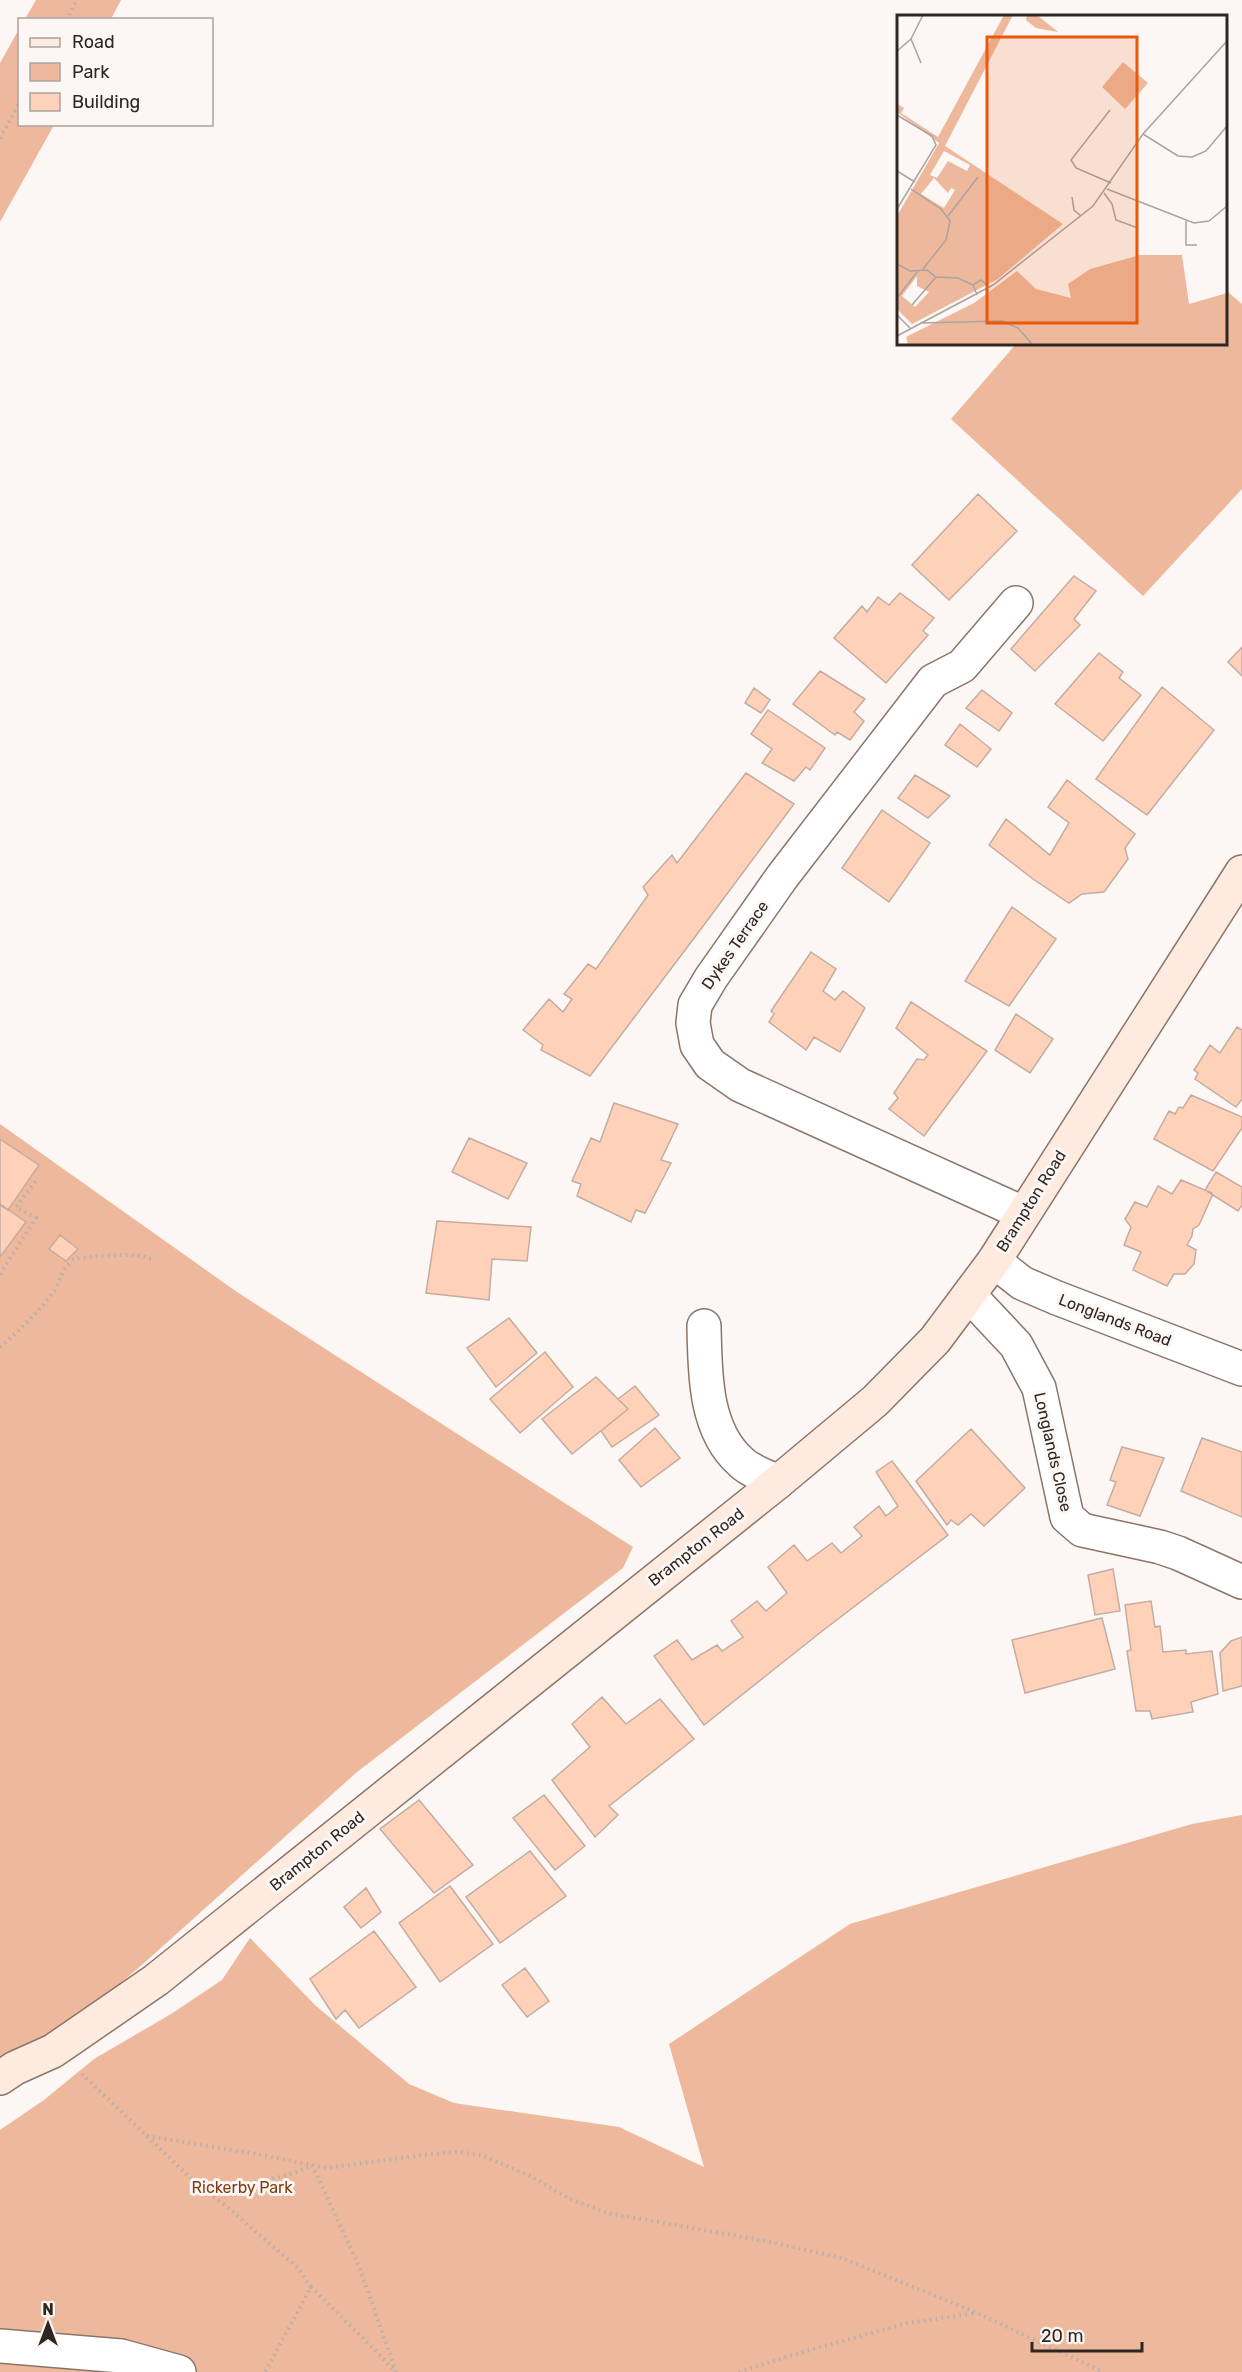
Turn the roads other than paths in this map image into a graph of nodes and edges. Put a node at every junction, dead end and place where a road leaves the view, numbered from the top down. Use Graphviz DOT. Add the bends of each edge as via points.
graph roads {
  1 [pos="1016,603"];
  2 [pos="1242,872"];
  3 [pos="1023,1213"];
  4 [pos="994,1261"];
  5 [pos="969,1295"];
  6 [pos="704,1326"];
  7 [pos="1242,1369"];
  8 [pos="778,1482"];
  9 [pos="1242,1582"];
  10 [pos="0,2078"];
  11 [pos="0,2346"];
  12 [pos="179,2372"];
  1 -- 3 [label="street, Dykes Terrace" via="962,666 933,681 853,785 711,978 695,1005 693,1023 697,1045 710,1064 740,1085"];
  2 -- 3 [label="main road, Brampton Road"];
  3 -- 4 [label="main road, Brampton Road"];
  4 -- 5 [label="main road, Brampton Road"];
  4 -- 7 [label="street, Longlands Road" via="1022,1283"];
  5 -- 8 [label="main road, Brampton Road" via="935,1340 875,1401"];
  5 -- 9 [label="street, Longlands Close" via="1016,1345 1039,1388 1067,1517 1082,1530 1178,1553"];
  6 -- 8 [label="street" via="710,1402 721,1437 741,1463"];
  8 -- 10 [label="main road, Brampton Road" via="165,1973 53,2051"];
  11 -- 12 [label="street" via="121,2356"];
}
